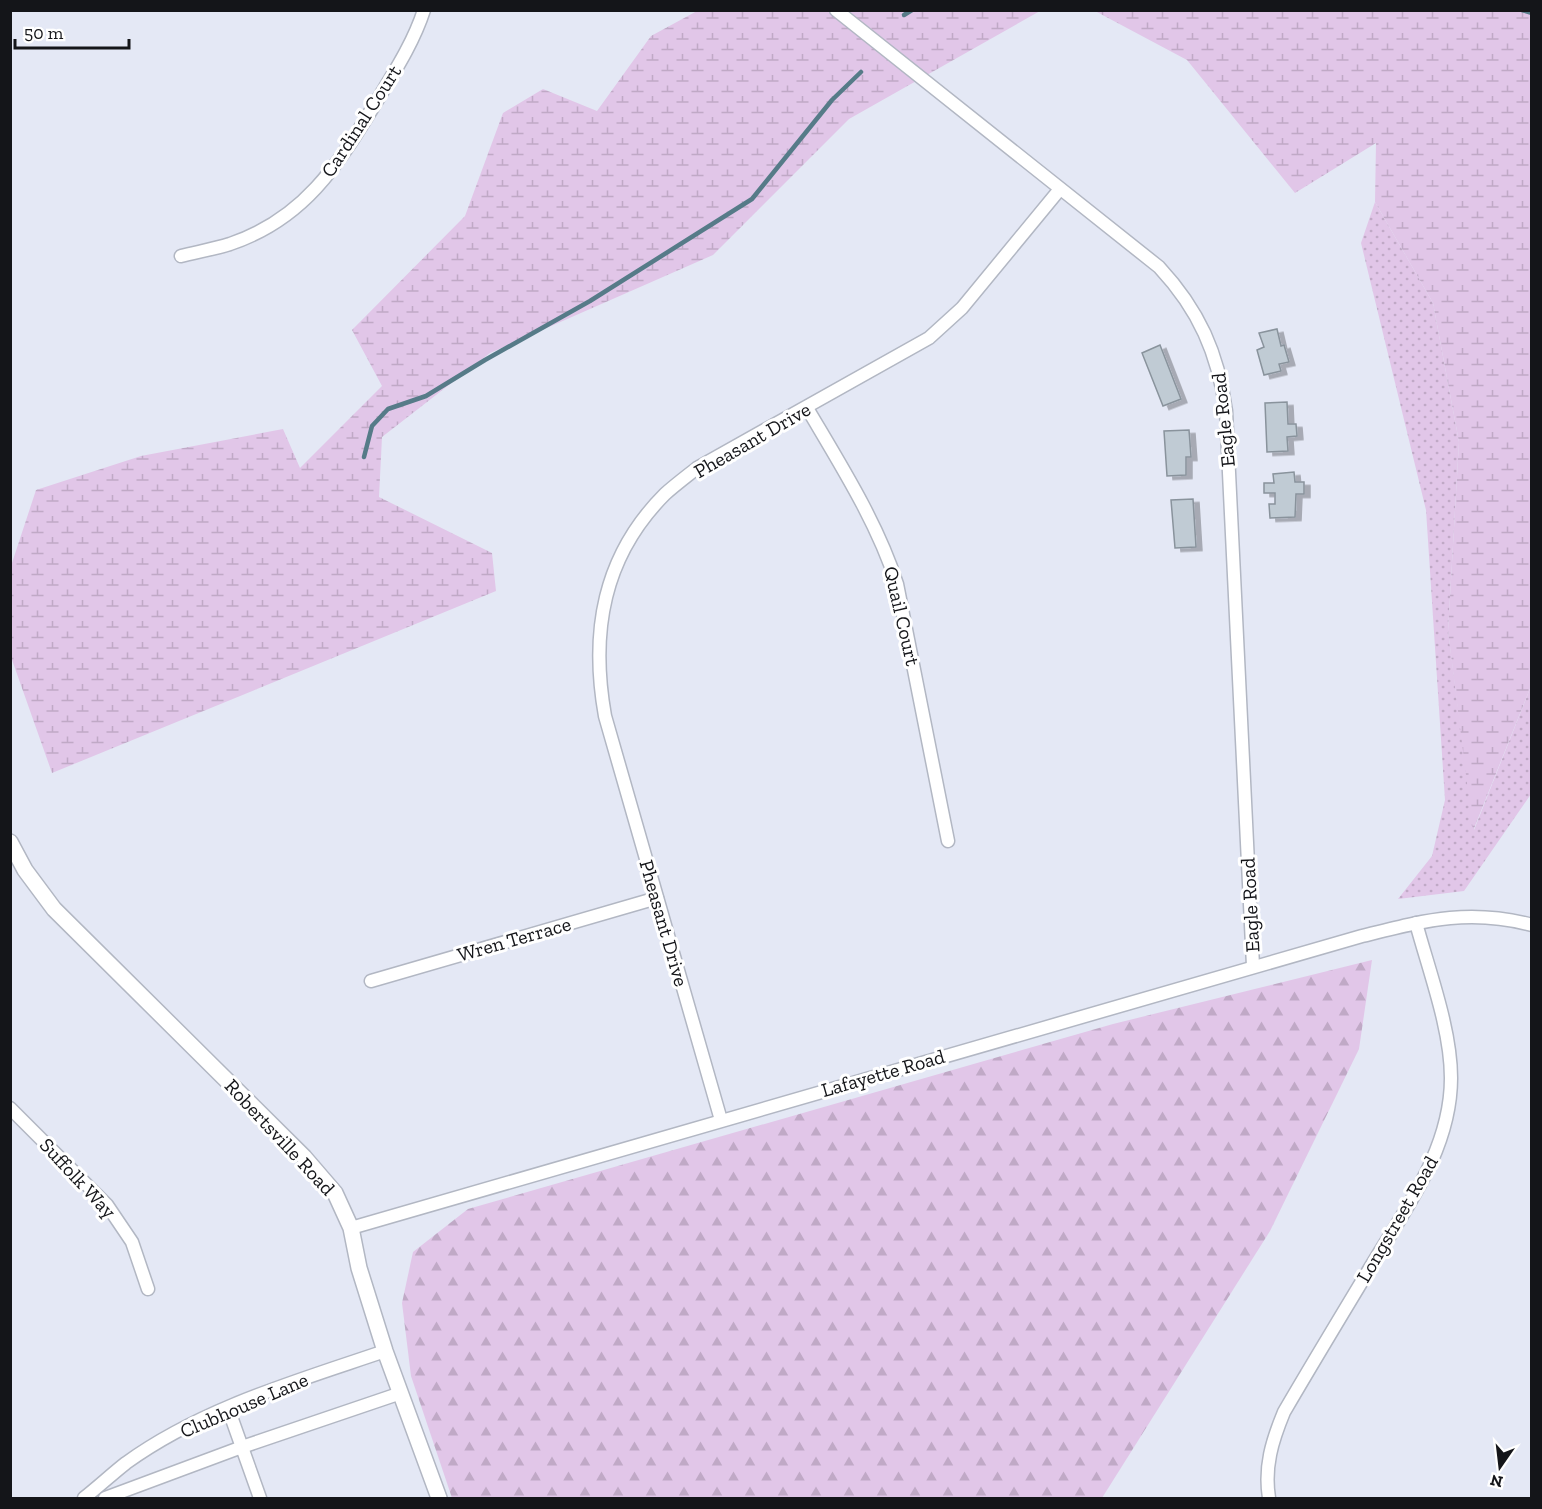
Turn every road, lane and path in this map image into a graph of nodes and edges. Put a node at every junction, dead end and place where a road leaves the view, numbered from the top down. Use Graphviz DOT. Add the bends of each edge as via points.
graph roads {
  1 [pos="424,10"];
  2 [pos="836,10"];
  3 [pos="1060,189"];
  4 [pos="181,256"];
  5 [pos="807,408"];
  6 [pos="948,841"];
  7 [pos="10,842"];
  8 [pos="657,898"];
  9 [pos="1416,923"];
  10 [pos="1532,924"];
  11 [pos="1253,966"];
  12 [pos="371,981"];
  13 [pos="10,1108"];
  14 [pos="721,1120"];
  15 [pos="351,1227"];
  16 [pos="148,1289"];
  17 [pos="385,1351"];
  18 [pos="401,1393"];
  19 [pos="228,1408"];
  20 [pos="242,1447"];
  21 [pos="84,1498"];
  22 [pos="105,1498"];
  23 [pos="260,1498"];
  24 [pos="439,1498"];
  25 [pos="1269,1498"];
  1 -- 4 [label="street, Cardinal Court" via="388,82 344,154 315,190 250,236"];
  2 -- 3 [label="street, Eagle Road"];
  3 -- 5 [label="street, Pheasant Drive" via="946,324 917,346"];
  3 -- 11 [label="street, Eagle Road" via="1159,267 1174,284 1203,329 1222,384"];
  5 -- 6 [label="street, Quail Court" via="890,560"];
  5 -- 8 [label="street, Pheasant Drive" via="697,468 667,492 624,549 611,579 598,639 599,686"];
  7 -- 15 [label="street, Robertsville Road" via="54,909 304,1157 335,1194"];
  8 -- 12 [label="street, Wren Terrace"];
  8 -- 14 [label="street, Pheasant Drive"];
  9 -- 10 [label="street, Lafayette Road" via="1464,916"];
  9 -- 11 [label="street, Lafayette Road"];
  9 -- 25 [label="street, Longstreet Road" via="1450,1056 1450,1097 1443,1134 1421,1182 1284,1412 1269,1456"];
  11 -- 14 [label="street, Lafayette Road"];
  13 -- 16 [label="street, Suffolk Way" via="107,1205 132,1242"];
  14 -- 15 [label="street, Lafayette Road"];
  15 -- 17 [label="street, Robertsville Road" via="359,1268"];
  17 -- 18 [label="street, Robertsville Road"];
  17 -- 19 [label="street, Clubhouse Lane"];
  18 -- 20 [label="street, Clubhouse Lane"];
  18 -- 24 [label="street, Robertsville Road"];
  19 -- 20 [label="street"];
  19 -- 21 [label="street, Clubhouse Lane" via="126,1463"];
  20 -- 22 [label="street, Clubhouse Lane"];
  20 -- 23 [label="street"];
}
